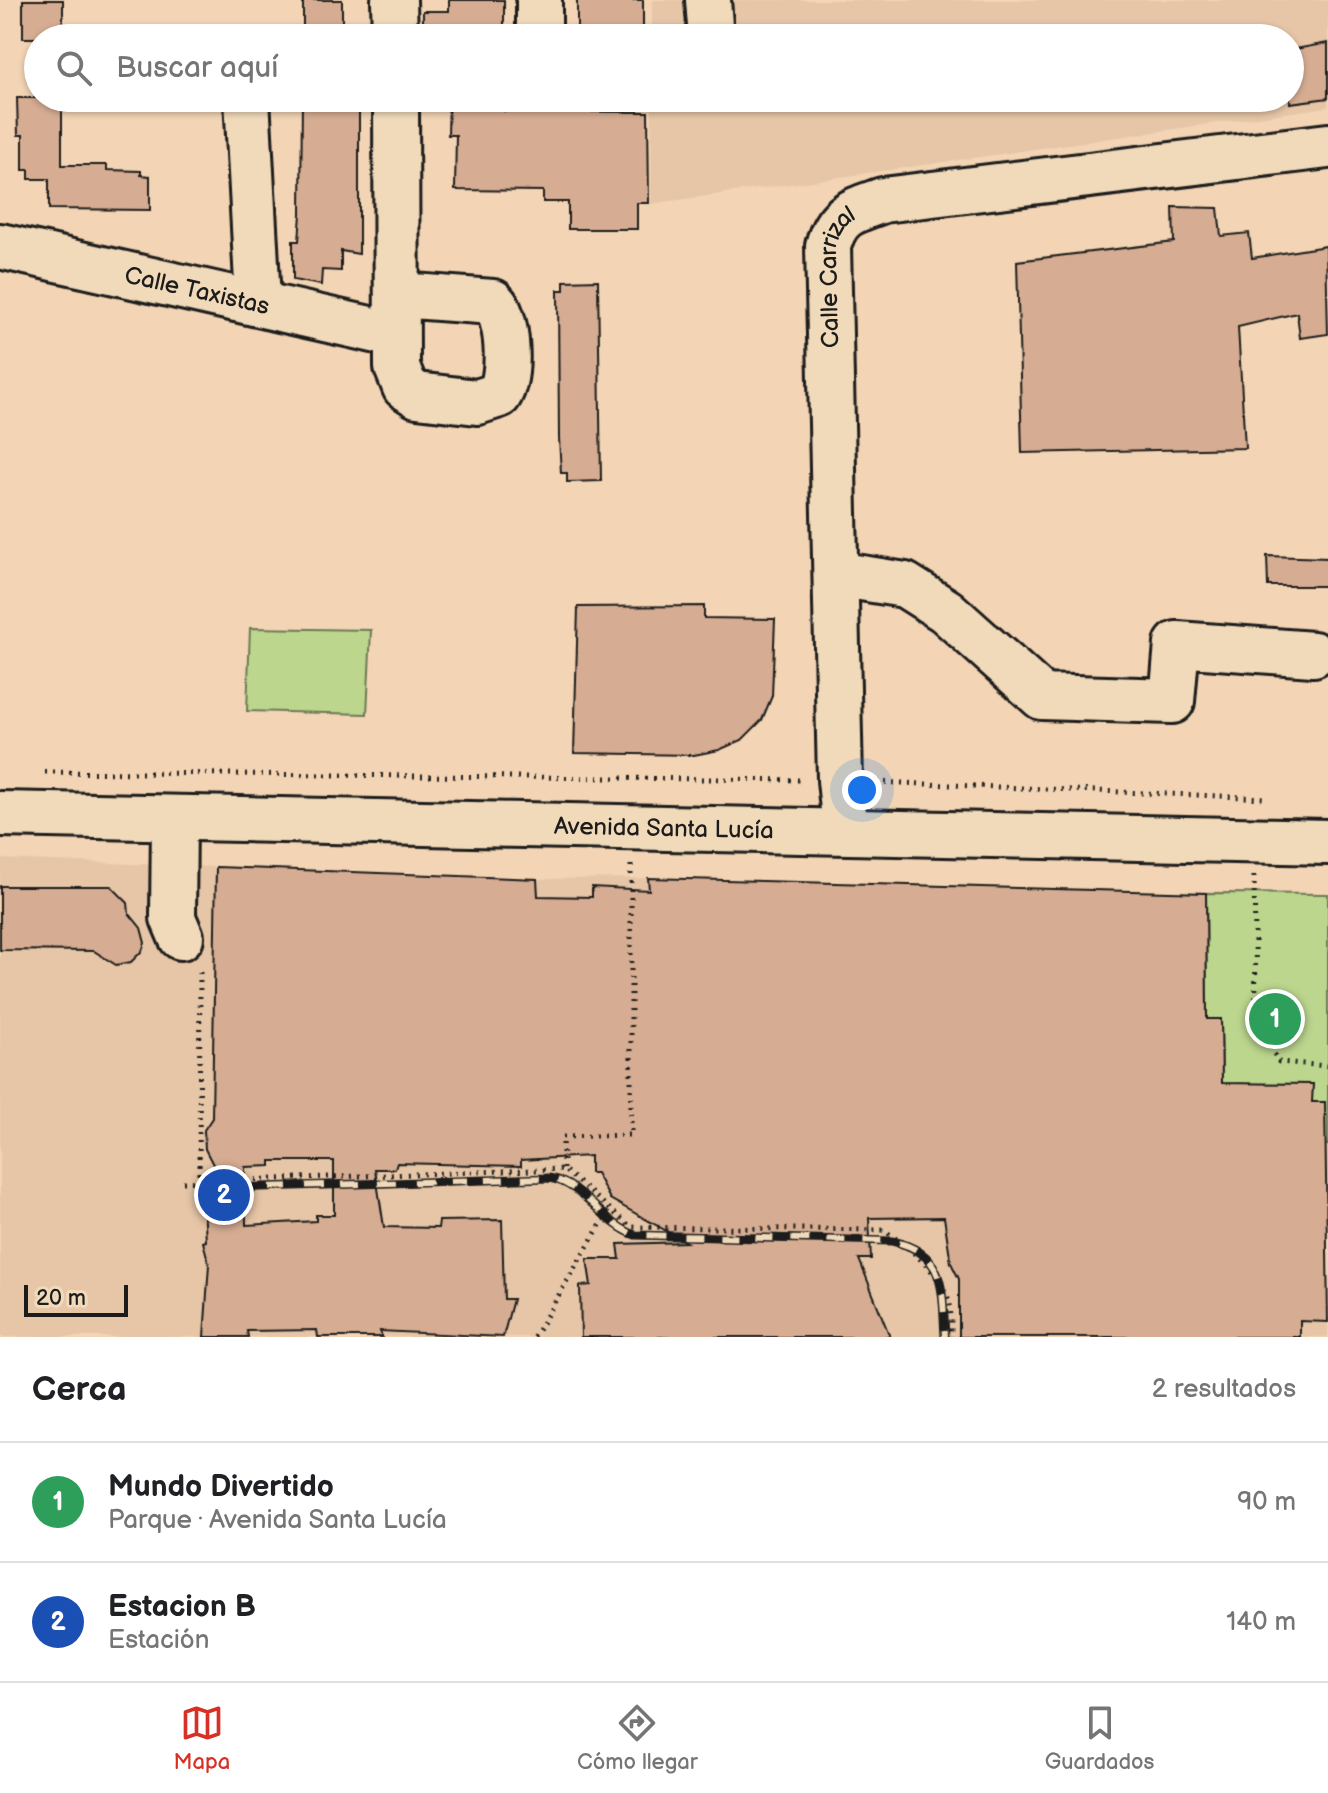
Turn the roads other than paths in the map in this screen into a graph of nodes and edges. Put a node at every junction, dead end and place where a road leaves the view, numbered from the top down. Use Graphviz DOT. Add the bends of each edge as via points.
graph roads {
  1 [pos="394,0"];
  2 [pos="539,0"];
  3 [pos="708,0"];
  4 [pos="395,24"];
  5 [pos="539,24"];
  6 [pos="710,24"];
  7 [pos="248,112"];
  8 [pos="396,112"];
  9 [pos="1328,146"];
  10 [pos="0,246"];
  11 [pos="258,301"];
  12 [pos="836,574"];
  13 [pos="1313,654"];
  14 [pos="0,814"];
  15 [pos="845,829"];
  16 [pos="1328,842"];
  1 -- 4 [label="street"];
  2 -- 5 [label="street"];
  3 -- 6 [label="street"];
  7 -- 11 [label="street"];
  8 -- 11 [label="street, Calle Taxistas" via="397,315"];
  9 -- 12 [label="street, Calle Carrizal" via="883,200 834,225 828,246"];
  10 -- 11 [label="street, Calle Taxistas"];
  12 -- 13 [label="street" via="905,585 946,611 1042,697 1172,701 1177,644"];
  12 -- 15 [label="street, Calle Carrizal"];
  14 -- 15 [label="street, Avenida Santa Lucía"];
  15 -- 16 [label="street, Avenida Santa Lucía"];
}
